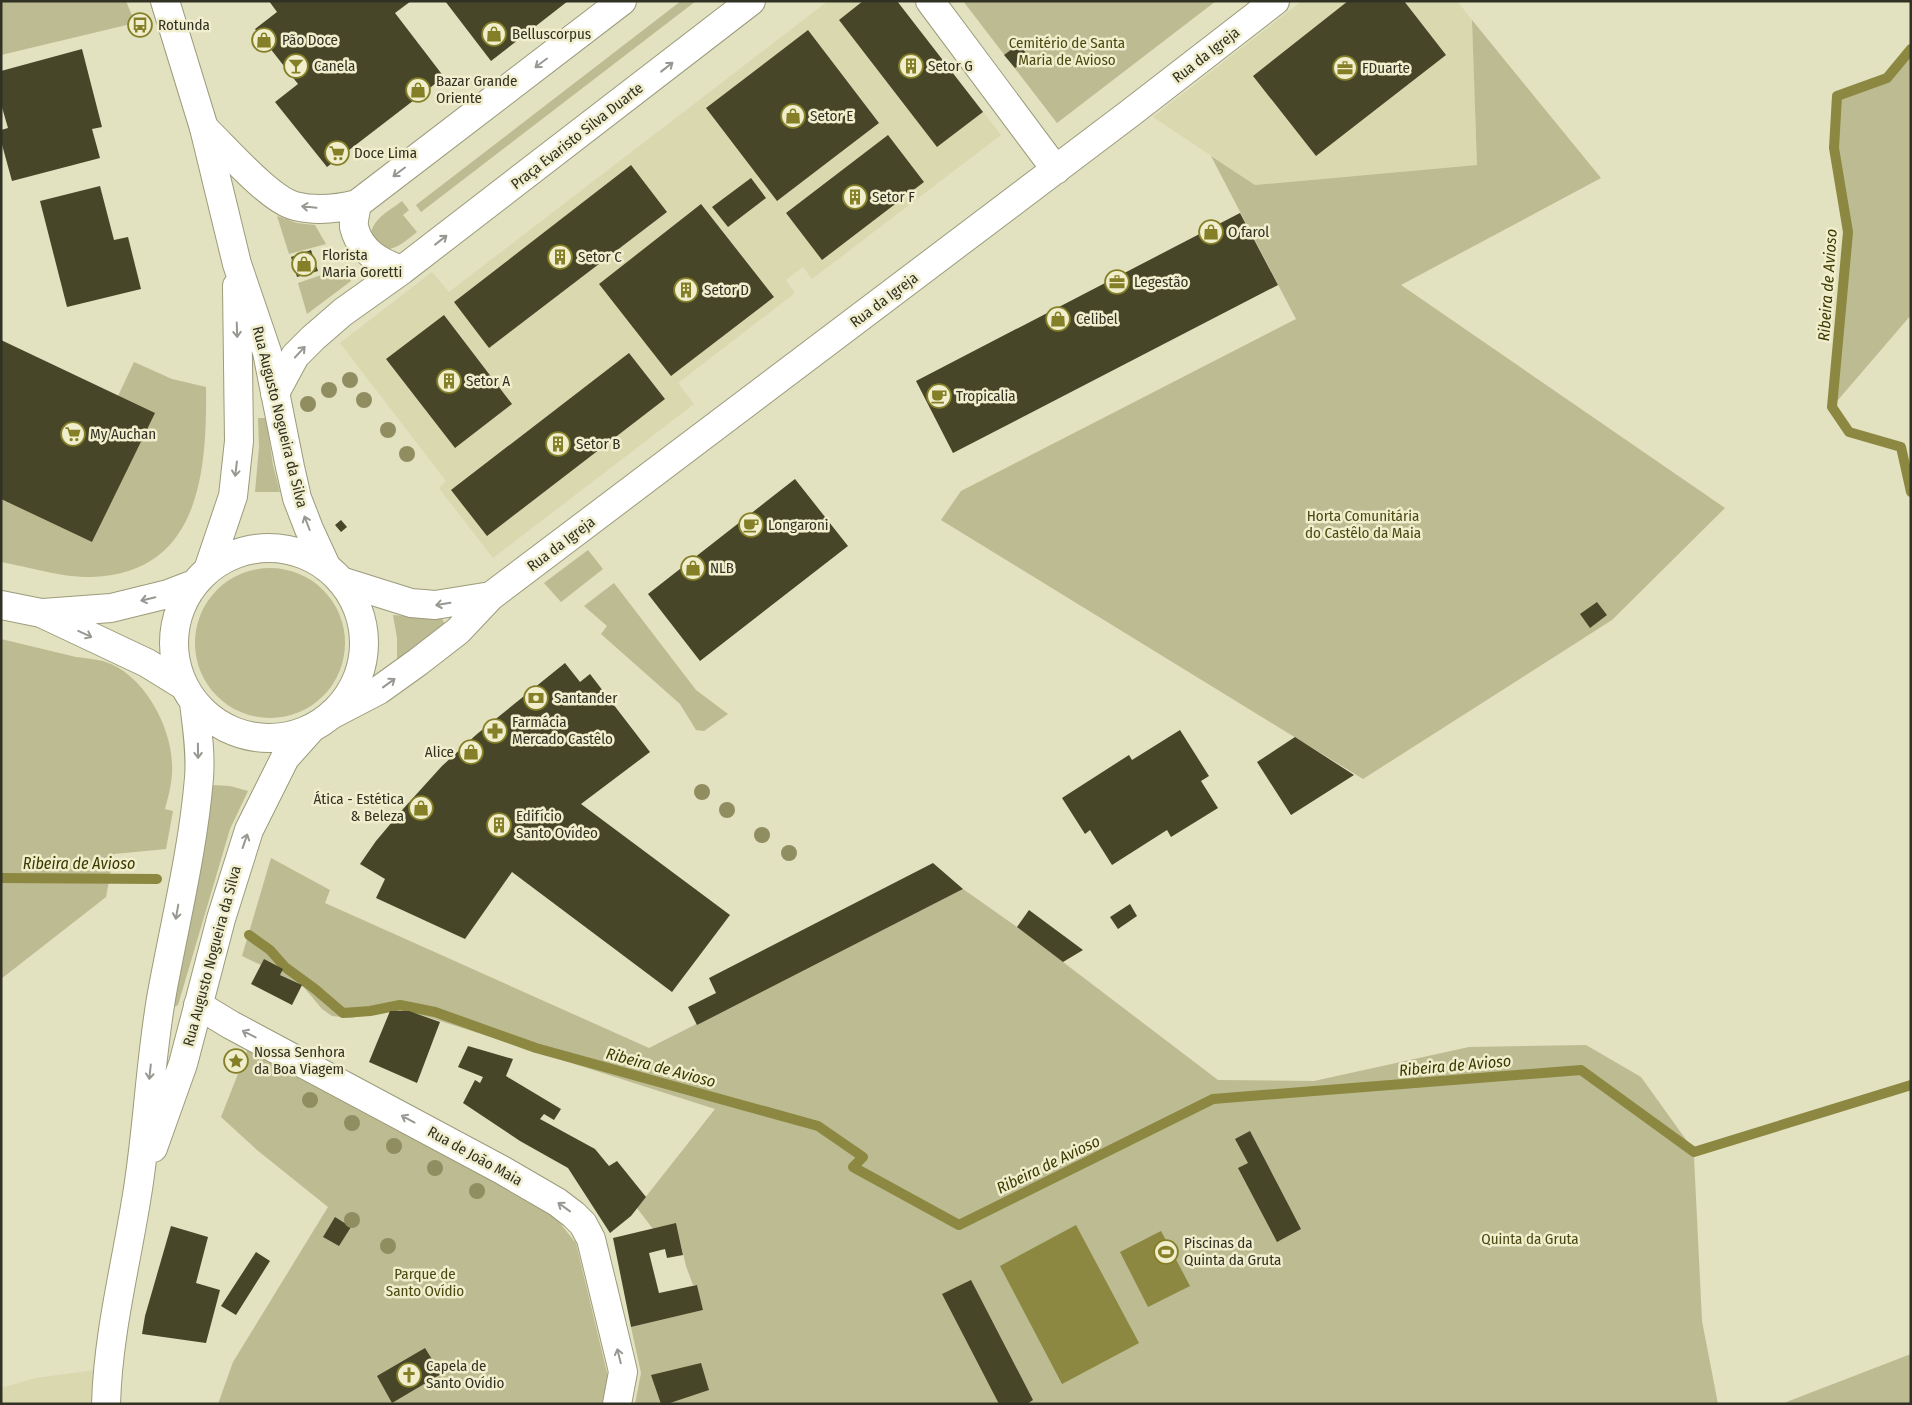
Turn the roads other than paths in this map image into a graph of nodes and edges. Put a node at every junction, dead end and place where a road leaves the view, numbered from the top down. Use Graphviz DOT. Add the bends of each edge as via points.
graph roads {
  1 [pos="165,1"];
  2 [pos="622,1"];
  3 [pos="751,1"];
  4 [pos="930,1"];
  5 [pos="1275,1"];
  6 [pos="204,128"];
  7 [pos="1056,170"];
  8 [pos="357,204"];
  9 [pos="237,264"];
  10 [pos="402,270"];
  11 [pos="275,393"];
  12 [pos="334,574"];
  13 [pos="201,577"];
  14 [pos="492,596"];
  15 [pos="1,605"];
  16 [pos="41,613"];
  17 [pos="188,693"];
  18 [pos="321,722"];
  19 [pos="198,1005"];
  20 [pos="137,1195"];
  21 [pos="106,1404"];
  22 [pos="617,1404"];
  1 -- 6 [label="street, Rua Augusto Nogueira da Silva"];
  2 -- 8 [label="street, one-way"];
  10 -- 3 [label="street, Praça Evaristo Silva Duarte, one-way"];
  4 -- 7 [label="street"];
  5 -- 7 [label="street, Rua da Igreja"];
  8 -- 6 [label="street, one-way" via="340,208 294,206 270,193"];
  6 -- 9 [label="street, Rua Augusto Nogueira da Silva"];
  7 -- 14 [label="street, Rua da Igreja"];
  8 -- 10 [label="street" via="354,226 364,248 381,263"];
  9 -- 11 [label="street, Rua Augusto Nogueira da Silva" via="267,352"];
  9 -- 13 [label="street, Rua Augusto Nogueira da Silva, one-way" via="239,441 232,496"];
  11 -- 10 [label="street, Praça Evaristo Silva Duarte, one-way" via="295,356 313,338"];
  12 -- 11 [label="street, Rua Augusto Nogueira da Silva, one-way" via="309,529 297,498"];
  12 -- 13 [label="street, Rua da Igreja" via="299,553 270,548 229,556"];
  14 -- 12 [label="street, Rua da Igreja, one-way" via="435,605 419,604"];
  12 -- 18 [label="street, Rua Augusto Nogueira da Silva" via="350,592 360,615 363,653 354,685 342,704"];
  13 -- 16 [label="street, one-way" via="168,594 111,608"];
  13 -- 17 [label="street, Rua Augusto Nogueira da Silva" via="184,599 175,630 176,662"];
  18 -- 14 [label="street, Rua da Igreja, one-way" via="379,690 418,662 458,631"];
  15 -- 16 [label="street"];
  16 -- 17 [label="street, one-way" via="147,663"];
  17 -- 18 [label="street" via="212,720 245,735 277,738"];
  17 -- 20 [label="street, Rua Augusto Nogueira da Silva, one-way" via="198,736 199,776 154,1039"];
  19 -- 18 [label="street, Rua Augusto Nogueira da Silva, one-way" via="249,830 285,758"];
  19 -- 20 [label="street, Rua Augusto Nogueira da Silva" via="183,1064"];
  22 -- 19 [label="street, Rua de João Maia, one-way" via="623,1372 621,1363 591,1239 574,1215 502,1170"];
  20 -- 21 [label="street, Rua Augusto Nogueira da Silva" via="111,1341"];
}
